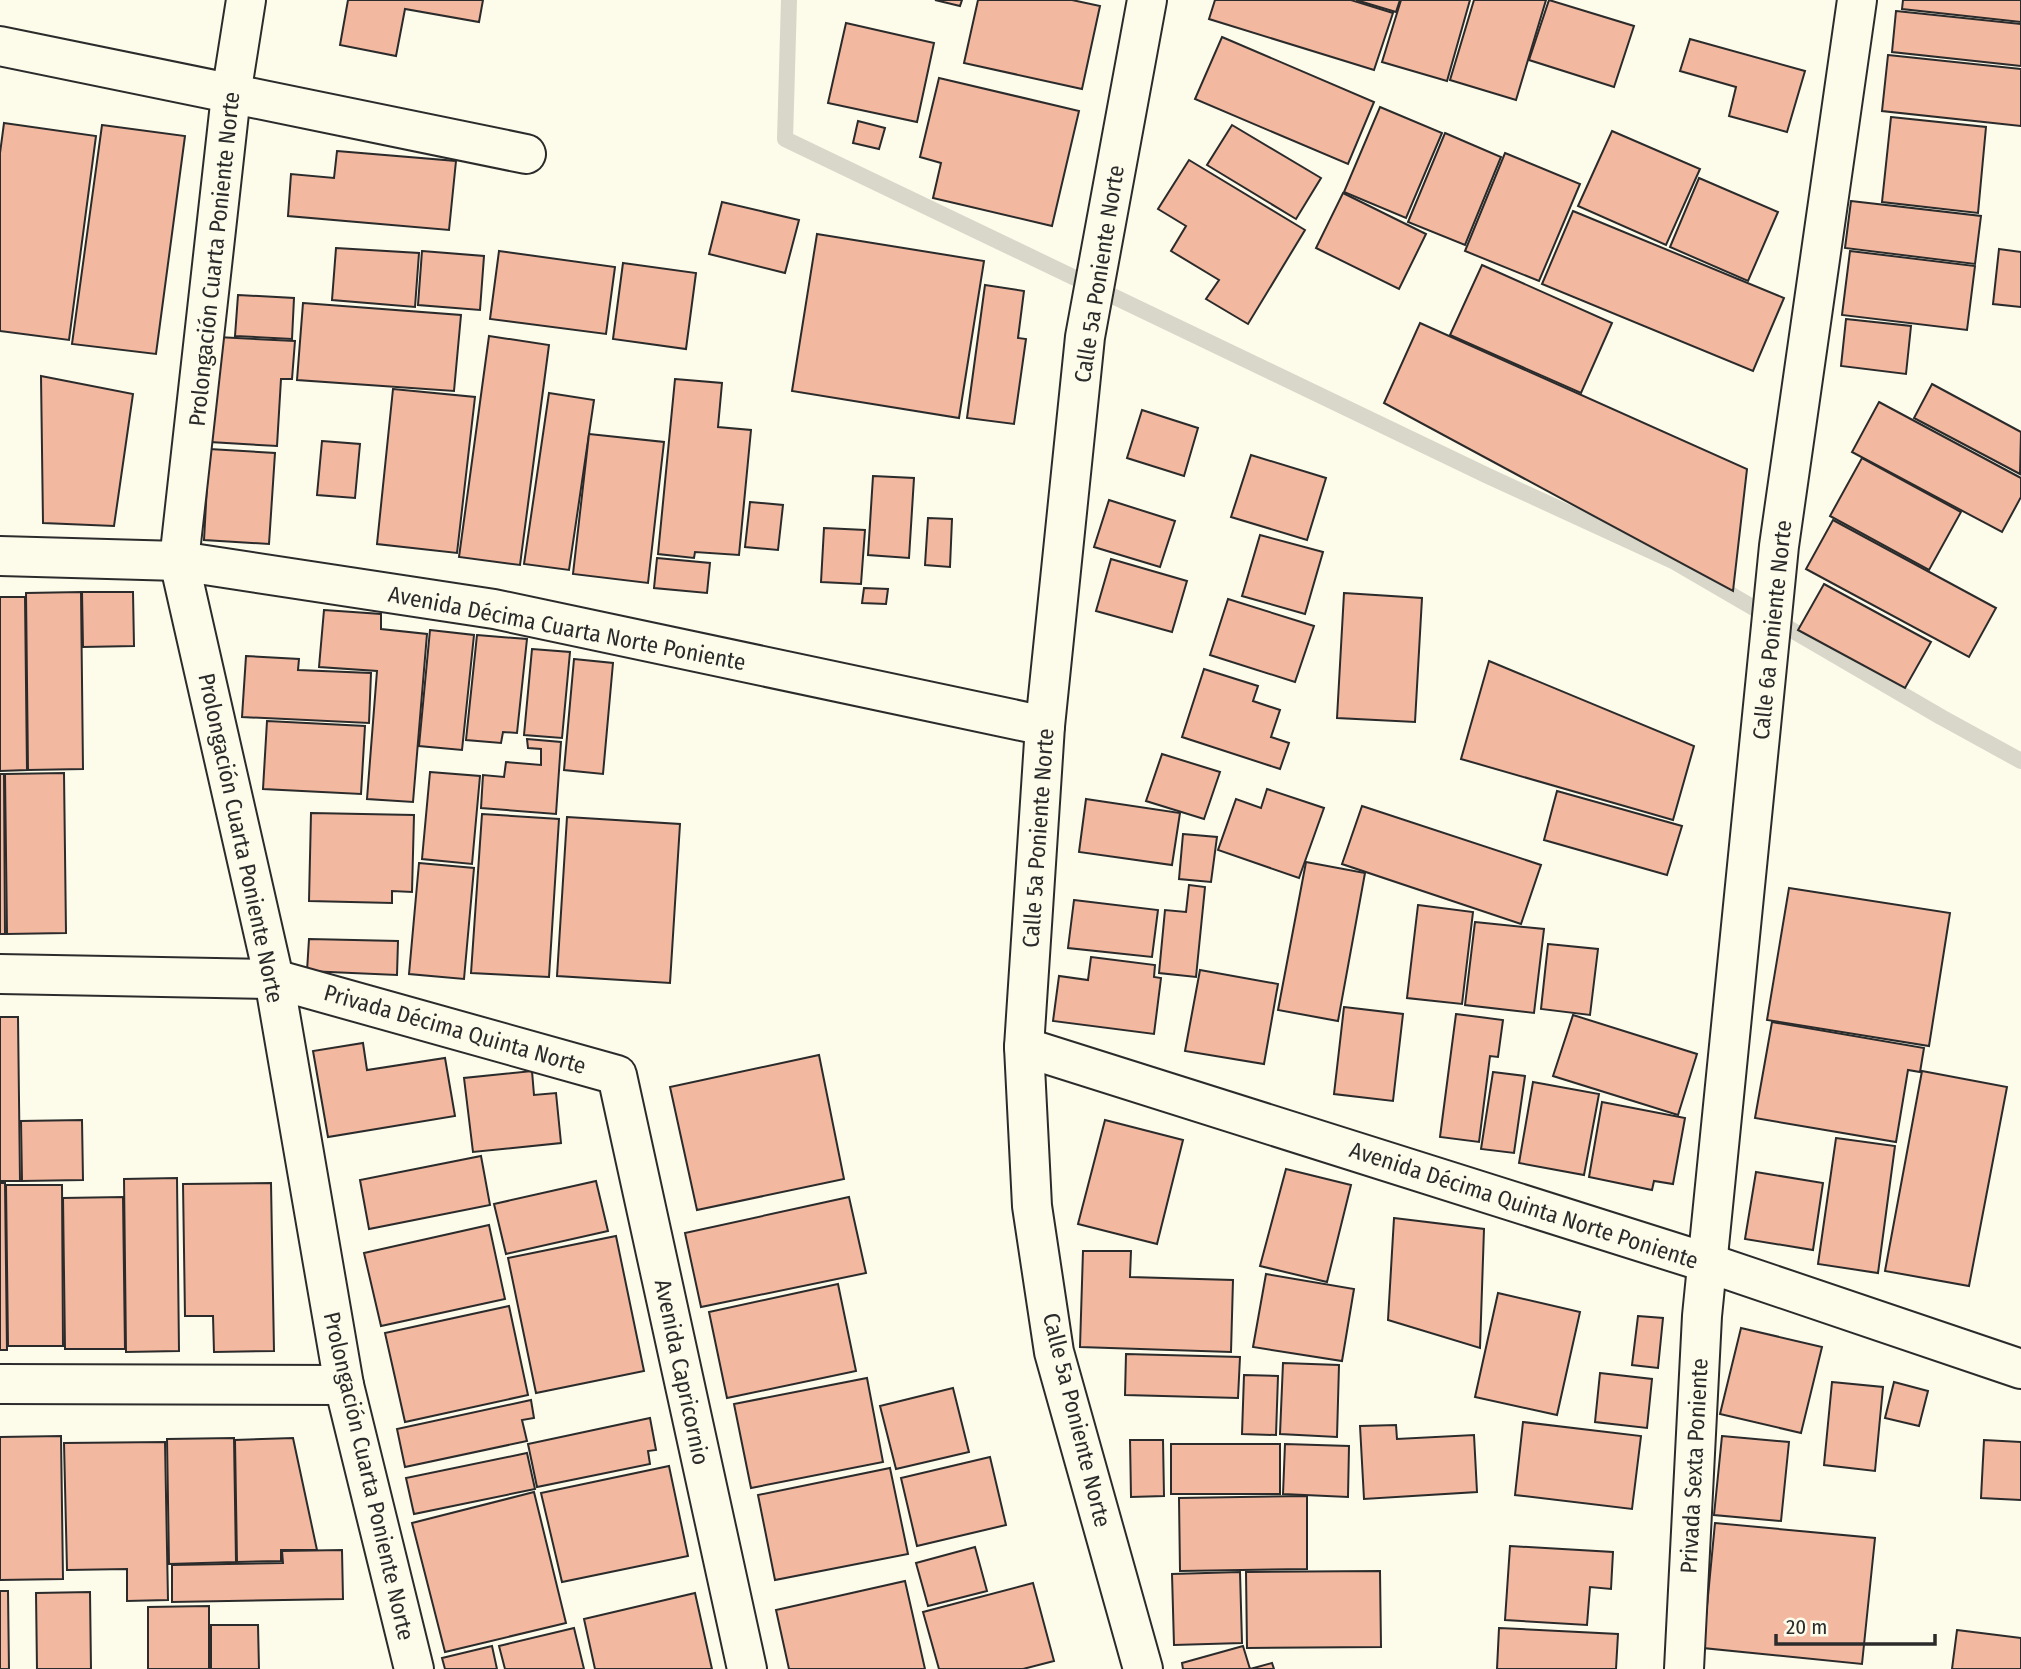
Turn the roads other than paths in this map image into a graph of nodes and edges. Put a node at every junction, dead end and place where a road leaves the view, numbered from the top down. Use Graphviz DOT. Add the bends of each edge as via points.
graph roads {
  1 [pos="246,0"];
  2 [pos="1147,0"];
  3 [pos="1857,0"];
  4 [pos="0,47"];
  5 [pos="232,95"];
  6 [pos="526,154"];
  7 [pos="0,556"];
  8 [pos="179,561"];
  9 [pos="1045,726"];
  10 [pos="0,974"];
  11 [pos="274,979"];
  12 [pos="1024,1046"];
  13 [pos="617,1075"];
  14 [pos="1708,1263"];
  15 [pos="2021,1369"];
  16 [pos="0,1384"];
  17 [pos="344,1385"];
  18 [pos="414,1669"];
  19 [pos="747,1669"];
  20 [pos="1143,1669"];
  21 [pos="1684,1669"];
  1 -- 5 [label="street, Prolongación Cuarta Poniente Norte"];
  2 -- 9 [label="street, Calle 5a Poniente Norte" via="1085,337"];
  3 -- 14 [label="street, Calle 6a Poniente Norte" via="1779,546"];
  4 -- 5 [label="street"];
  5 -- 6 [label="street"];
  5 -- 8 [label="street, Prolongación Cuarta Poniente Norte"];
  7 -- 8 [label="street, Avenida Décima Cuarta Norte Poniente"];
  8 -- 9 [label="street, Avenida Décima Cuarta Norte Poniente" via="494,609"];
  8 -- 11 [label="street, Prolongación Cuarta Poniente Norte"];
  9 -- 12 [label="street, Calle 5a Poniente Norte"];
  10 -- 11 [label="street, Privada Décima Quinta Norte"];
  11 -- 13 [label="street, Privada Décima Quinta Norte"];
  11 -- 17 [label="street, Prolongación Cuarta Poniente Norte"];
  12 -- 14 [label="street, Avenida Décima Quinta Norte Poniente"];
  12 -- 20 [label="street, Calle 5a Poniente Norte" via="1032,1206 1054,1352"];
  13 -- 19 [label="street, Avenida Capricornio"];
  14 -- 15 [label="street, Avenida Décima Quinta Norte Poniente"];
  14 -- 21 [label="street, Privada Sexta Poniente"];
  16 -- 17 [label="street"];
  17 -- 18 [label="street, Prolongación Cuarta Poniente Norte"];
}
